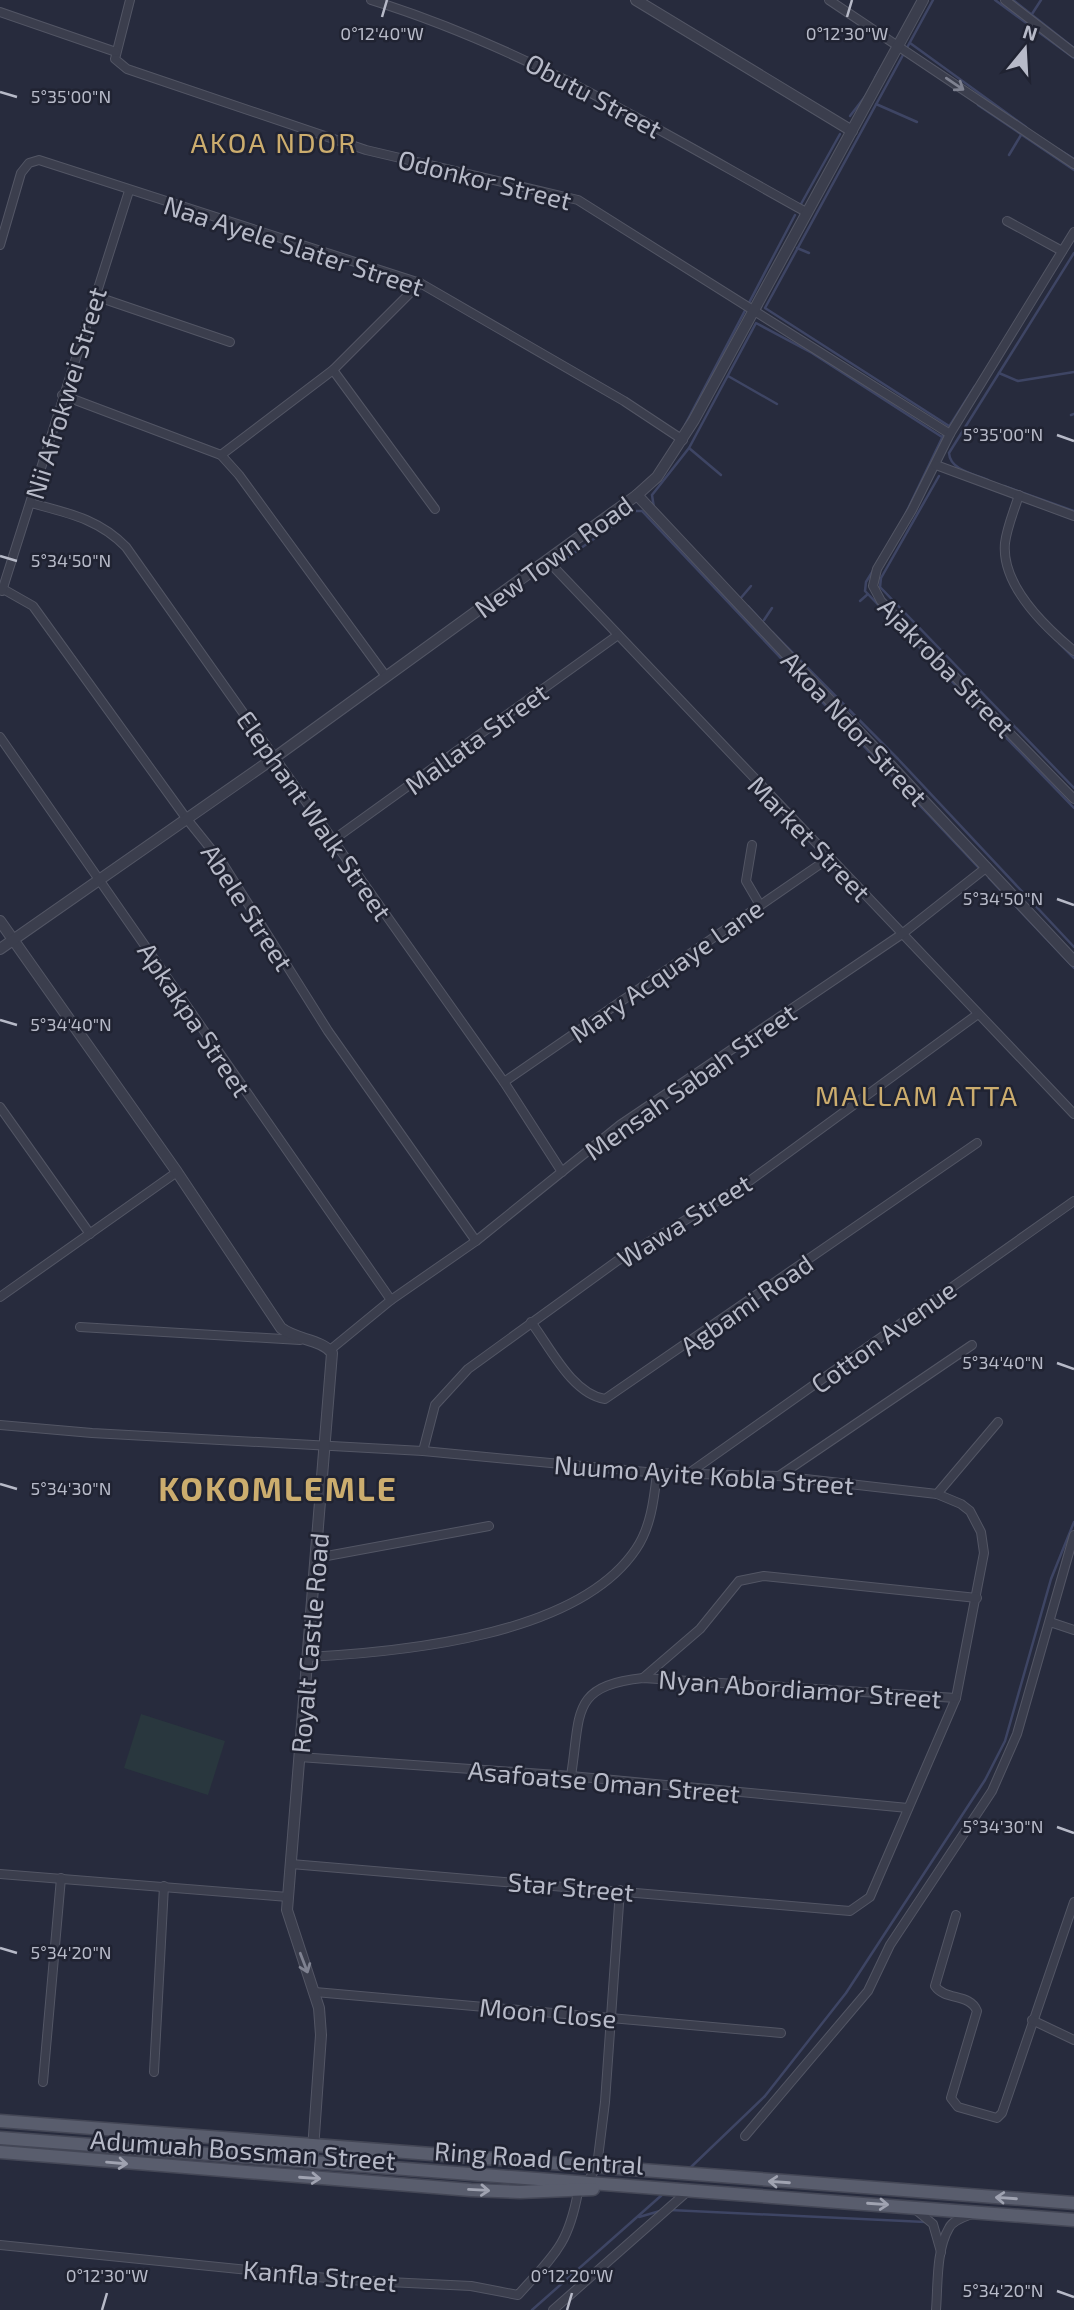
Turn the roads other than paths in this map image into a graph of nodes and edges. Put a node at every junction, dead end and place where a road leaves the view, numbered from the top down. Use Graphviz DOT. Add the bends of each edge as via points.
graph roads {
  1 [pos="130,0"];
  2 [pos="371,0"];
  3 [pos="636,0"];
  4 [pos="829,0"];
  5 [pos="923,0"];
  6 [pos="1004,0"];
  7 [pos="0,12"];
  8 [pos="899,46"];
  9 [pos="116,52"];
  10 [pos="1074,53"];
  11 [pos="852,131"];
  12 [pos="1074,164"];
  13 [pos="129,191"];
  14 [pos="806,212"];
  15 [pos="1007,221"];
  16 [pos="1074,232"];
  17 [pos="0,245"];
  18 [pos="1062,251"];
  19 [pos="419,283"];
  20 [pos="95,296"];
  21 [pos="752,310"];
  22 [pos="230,342"];
  23 [pos="332,370"];
  24 [pos="62,395"];
  25 [pos="950,434"];
  26 [pos="683,440"];
  27 [pos="221,455"];
  28 [pos="936,465"];
  29 [pos="637,495"];
  30 [pos="1018,495"];
  31 [pos="31,503"];
  32 [pos="435,509"];
  33 [pos="1074,516"];
  34 [pos="548,561"];
  35 [pos="2,591"];
  36 [pos="618,635"];
  37 [pos="1074,651"];
  38 [pos="386,675"];
  39 [pos="0,737"];
  40 [pos="274,758"];
  41 [pos="1074,799"];
  42 [pos="186,818"];
  43 [pos="333,840"];
  44 [pos="752,845"];
  45 [pos="829,858"];
  46 [pos="987,867"];
  47 [pos="99,877"];
  48 [pos="760,905"];
  49 [pos="0,921"];
  50 [pos="902,934"];
  51 [pos="13,940"];
  52 [pos="0,949"];
  53 [pos="1074,961"];
  54 [pos="978,1014"];
  55 [pos="504,1082"];
  56 [pos="0,1107"];
  57 [pos="1074,1114"];
  58 [pos="977,1143"];
  59 [pos="177,1172"];
  60 [pos="562,1172"];
  61 [pos="1074,1201"];
  62 [pos="90,1234"];
  63 [pos="476,1241"];
  64 [pos="0,1297"];
  65 [pos="391,1300"];
  66 [pos="531,1322"];
  67 [pos="80,1327"];
  68 [pos="300,1340"];
  69 [pos="972,1345"];
  70 [pos="330,1350"];
  71 [pos="998,1422"];
  72 [pos="0,1425"];
  73 [pos="325,1444"];
  74 [pos="423,1451"];
  75 [pos="692,1471"];
  76 [pos="657,1472"];
  77 [pos="779,1476"];
  78 [pos="937,1494"];
  79 [pos="489,1526"];
  80 [pos="1074,1535"];
  81 [pos="316,1558"];
  82 [pos="977,1598"];
  83 [pos="1050,1622"];
  84 [pos="1074,1630"];
  85 [pos="308,1657"];
  86 [pos="643,1678"];
  87 [pos="956,1698"];
  88 [pos="299,1757"];
  89 [pos="571,1776"];
  90 [pos="908,1808"];
  91 [pos="291,1864"];
  92 [pos="0,1874"];
  93 [pos="61,1878"];
  94 [pos="164,1886"];
  95 [pos="620,1890"];
  96 [pos="288,1897"];
  97 [pos="1074,1902"];
  98 [pos="850,1911"];
  99 [pos="956,1915"];
  100 [pos="315,1992"];
  101 [pos="612,2018"];
  102 [pos="1032,2020"];
  103 [pos="781,2033"];
  104 [pos="1074,2040"];
  105 [pos="154,2072"];
  106 [pos="43,2082"];
  107 [pos="0,2113"];
  108 [pos="0,2121"];
  109 [pos="50,2125"];
  110 [pos="744,2136"];
  111 [pos="0,2138"];
  112 [pos="313,2144"];
  113 [pos="0,2152"];
  114 [pos="312,2164"];
  115 [pos="597,2166"];
  116 [pos="608,2185"];
  117 [pos="583,2188"];
  118 [pos="684,2190"];
  119 [pos="1074,2203"];
  120 [pos="911,2207"];
  121 [pos="979,2212"];
  122 [pos="1074,2220"];
  123 [pos="0,2245"];
  124 [pos="942,2253"];
  125 [pos="553,2310"];
  126 [pos="936,2310"];
  1 -- 9 [label="street"];
  2 -- 14 [label="street, Obutu Street" via="519,55 594,92"];
  3 -- 11 [label="street"];
  4 -- 8 [label="street"];
  5 -- 8 [label="street, New Town Road"];
  6 -- 10 [label="street"];
  7 -- 9 [label="street"];
  8 -- 11 [label="street, New Town Road"];
  8 -- 12 [label="street, one-way"];
  9 -- 21 [label="street, Odonkor Street" via="115,59 127,69 366,150 578,200"];
  11 -- 14 [label="street, New Town Road"];
  13 -- 17 [label="street, Naa Ayele Slater Street" via="39,160 29,163 21,173"];
  13 -- 19 [label="street, Naa Ayele Slater Street"];
  13 -- 20 [label="street, Nii Afrokwei Street"];
  14 -- 21 [label="street, New Town Road"];
  15 -- 18 [label="street"];
  16 -- 18 [label="street, Ajakroba Street"];
  18 -- 25 [label="street, Ajakroba Street"];
  19 -- 23 [label="street"];
  19 -- 26 [label="street, Naa Ayele Slater Street"];
  20 -- 22 [label="street"];
  20 -- 24 [label="street, Nii Afrokwei Street"];
  21 -- 25 [label="street, Odonkor Street"];
  21 -- 26 [label="street, New Town Road"];
  23 -- 27 [label="street"];
  23 -- 32 [label="street"];
  24 -- 27 [label="street"];
  24 -- 31 [label="street, Nii Afrokwei Street"];
  25 -- 28 [label="street, Ajakroba Street"];
  26 -- 29 [label="street, New Town Road" via="657,477"];
  27 -- 38 [label="street"];
  28 -- 30 [label="street"];
  28 -- 41 [label="street, Ajakroba Street" via="877,569 875,594"];
  29 -- 34 [label="street, New Town Road"];
  29 -- 46 [label="street, Akoa Ndor Street"];
  30 -- 33 [label="street"];
  30 -- 37 [label="street" via="1005,544 1012,579 1048,628"];
  31 -- 35 [label="street, Nii Afrokwei Street"];
  31 -- 40 [label="street, Elephant Walk Street" via="88,518 111,531"];
  34 -- 36 [label="street, Market Street"];
  34 -- 38 [label="street, New Town Road"];
  35 -- 42 [label="street, Abele Street" via="33,606"];
  36 -- 43 [label="street, Mallata Street"];
  36 -- 45 [label="street, Market Street"];
  38 -- 40 [label="street, New Town Road"];
  39 -- 47 [label="street, Apkakpa Street"];
  40 -- 42 [label="street, New Town Road"];
  40 -- 43 [label="street, Elephant Walk Street"];
  42 -- 47 [label="street, New Town Road"];
  42 -- 63 [label="street, Abele Street" via="223,864 328,1031"];
  43 -- 55 [label="street, Elephant Walk Street"];
  44 -- 48 [label="street" via="746,881"];
  45 -- 48 [label="street, Mary Acquaye Lane"];
  45 -- 50 [label="street, Market Street"];
  46 -- 50 [label="street, Mensah Sabah Street"];
  46 -- 53 [label="street, Akoa Ndor Street"];
  47 -- 51 [label="street, New Town Road"];
  47 -- 65 [label="street, Apkakpa Street"];
  48 -- 55 [label="street, Mary Acquaye Lane"];
  49 -- 51 [label="street"];
  50 -- 54 [label="street, Market Street"];
  50 -- 60 [label="street, Mensah Sabah Street" via="709,1068 652,1101"];
  51 -- 52 [label="street, New Town Road"];
  51 -- 59 [label="street"];
  54 -- 57 [label="street, Market Street"];
  54 -- 66 [label="street, Wawa Street" via="744,1185 617,1261"];
  55 -- 60 [label="street, Elephant Walk Street"];
  56 -- 62 [label="street"];
  58 -- 66 [label="street, Agbami Road" via="605,1399 581,1389"];
  59 -- 62 [label="street"];
  59 -- 68 [label="street" via="281,1328"];
  60 -- 63 [label="street, Mensah Sabah Street"];
  61 -- 75 [label="street, Cotton Avenue"];
  62 -- 64 [label="street"];
  63 -- 65 [label="street, Mensah Sabah Street"];
  65 -- 70 [label="street, Mensah Sabah Street"];
  66 -- 74 [label="street, Wawa Street" via="445,1392 435,1405"];
  67 -- 68 [label="street"];
  68 -- 70 [label="street"];
  69 -- 77 [label="street"];
  70 -- 73 [label="street, Royalt Castle Road" via="333,1364"];
  71 -- 78 [label="street"];
  72 -- 73 [label="street, Nuumo Ayite Kobla Street"];
  73 -- 74 [label="street, Nuumo Ayite Kobla Street"];
  73 -- 81 [label="street, Royalt Castle Road"];
  74 -- 76 [label="street, Nuumo Ayite Kobla Street"];
  75 -- 76 [label="street, Nuumo Ayite Kobla Street"];
  75 -- 77 [label="street, Nuumo Ayite Kobla Street"];
  76 -- 85 [label="street" via="653,1510 636,1549 611,1576 577,1599 539,1617 433,1647"];
  77 -- 78 [label="street, Nuumo Ayite Kobla Street"];
  78 -- 82 [label="street, Nuumo Ayite Kobla Street" via="970,1511 981,1532 984,1553"];
  79 -- 81 [label="street"];
  80 -- 83 [label="street"];
  81 -- 85 [label="street, Royalt Castle Road"];
  82 -- 86 [label="street" via="764,1576 739,1581 700,1629"];
  82 -- 87 [label="street, Nuumo Ayite Kobla Street"];
  83 -- 84 [label="street"];
  83 -- 110 [label="street" via="1017,1734 992,1791 890,1945 867,1991"];
  85 -- 88 [label="street, Royalt Castle Road"];
  86 -- 87 [label="street, Nyan Abordiamor Street"];
  86 -- 89 [label="street, Nyan Abordiamor Street" via="605,1684 588,1698 581,1712"];
  87 -- 90 [label="street, Nuumo Ayite Kobla Street"];
  88 -- 89 [label="street, Asafoatse Oman Street"];
  88 -- 91 [label="street, Royalt Castle Road"];
  89 -- 90 [label="street, Asafoatse Oman Street"];
  90 -- 98 [label="street, Nuumo Ayite Kobla Street" via="870,1897"];
  91 -- 95 [label="street, Star Street"];
  91 -- 96 [label="street, Royalt Castle Road"];
  92 -- 93 [label="street"];
  93 -- 94 [label="street"];
  93 -- 106 [label="street"];
  94 -- 96 [label="street"];
  94 -- 105 [label="street"];
  95 -- 98 [label="street, Star Street"];
  95 -- 101 [label="street"];
  96 -- 100 [label="street, Royalt Castle Road, one-way" via="290,1928"];
  97 -- 102 [label="street"];
  99 -- 102 [label="street" via="934,1986 968,2000 977,2011 953,2103 1000,2116"];
  100 -- 101 [label="street, Moon Close"];
  100 -- 112 [label="street, Royalt Castle Road" via="321,2035"];
  101 -- 103 [label="street, Moon Close"];
  101 -- 115 [label="street"];
  102 -- 104 [label="street"];
  107 -- 109 [label="main road, Ring Road Central"];
  108 -- 109 [label="main road, Ring Road Central"];
  109 -- 112 [label="main road, Ring Road Central"];
  111 -- 114 [label="main road, Ring Road Central"];
  112 -- 114 [label="street, Royalt Castle Road"];
  112 -- 115 [label="main road, Ring Road Central"];
  113 -- 117 [label="main road, Adumuah Bossman Street, one-way" via="454,2189"];
  114 -- 117 [label="main road, Ring Road Central"];
  115 -- 117 [label="street"];
  119 -- 115 [label="main road, Ring Road Central, one-way"];
  116 -- 117 [label="main road, Adumuah Bossman Street"];
  116 -- 118 [label="main road, Ring Road Central"];
  117 -- 123 [label="street, Kanfla Street" via="561,2247 518,2295 471,2286 347,2280"];
  118 -- 120 [label="main road, Ring Road Central, one-way"];
  118 -- 125 [label="street"];
  120 -- 121 [label="main road, Ring Road Central"];
  120 -- 124 [label="street" via="933,2224"];
  121 -- 122 [label="main road, Ring Road Central"];
  121 -- 124 [label="street" via="955,2221"];
  124 -- 126 [label="street"];
}
